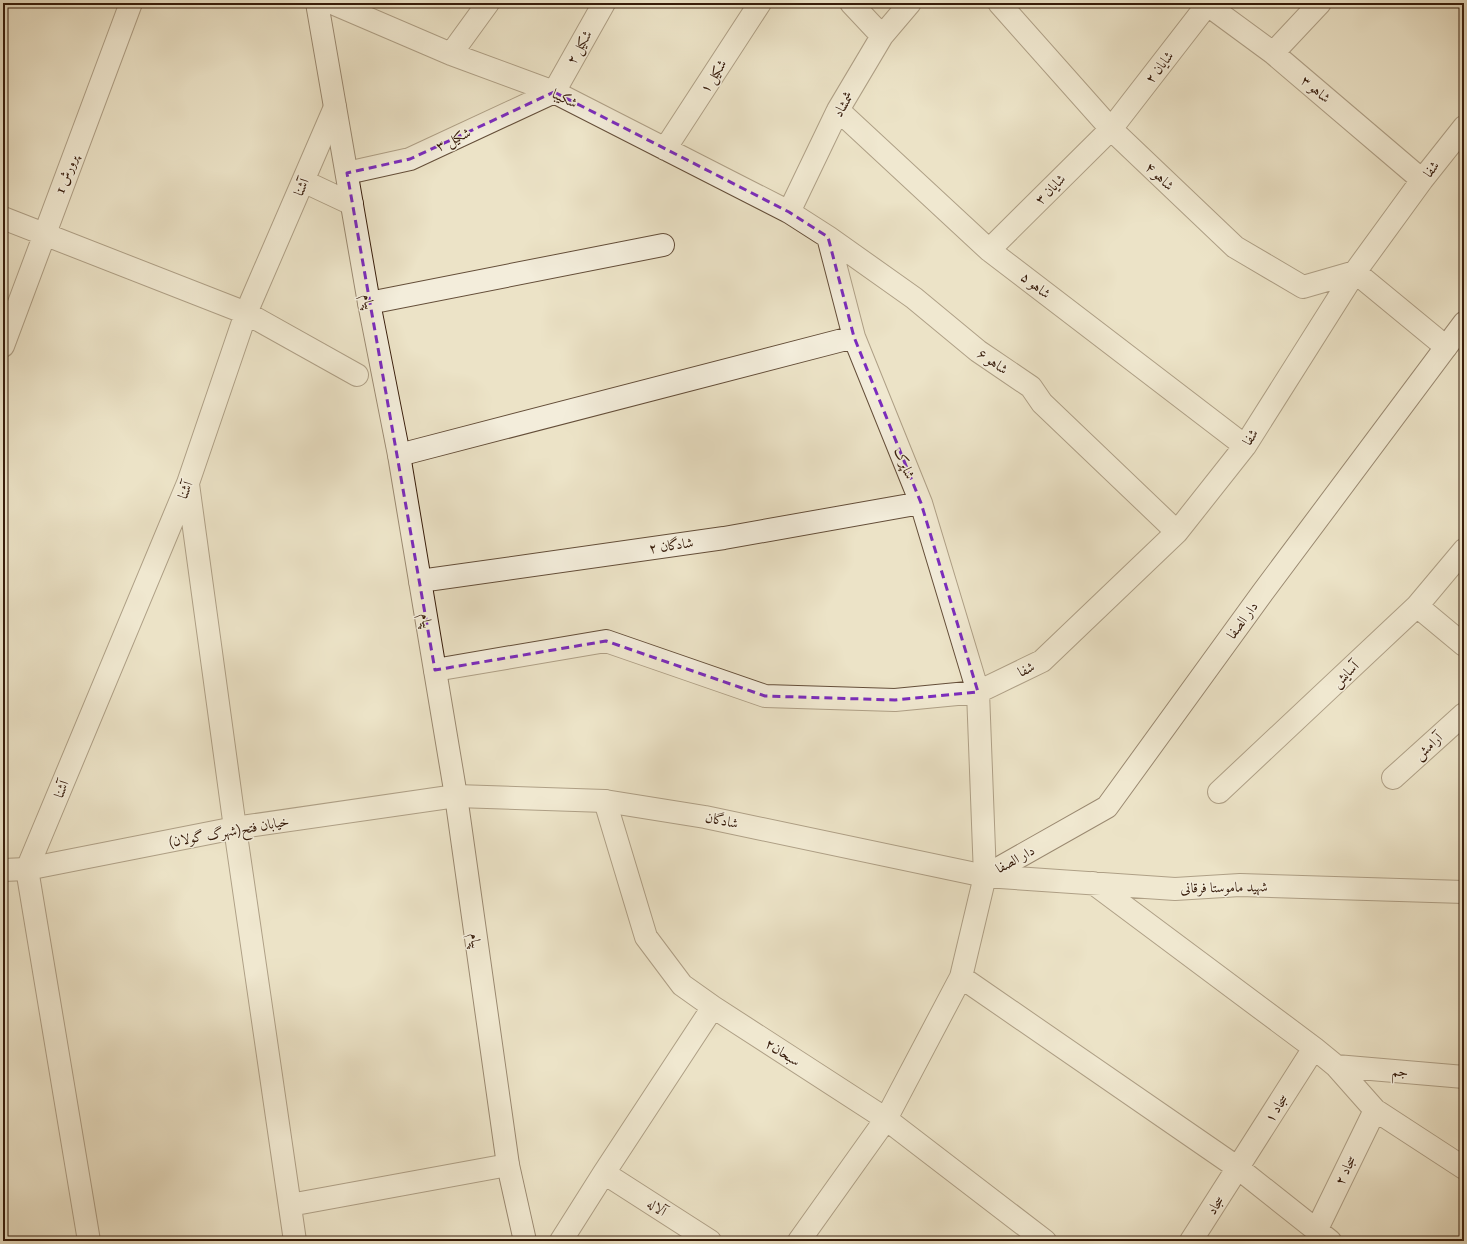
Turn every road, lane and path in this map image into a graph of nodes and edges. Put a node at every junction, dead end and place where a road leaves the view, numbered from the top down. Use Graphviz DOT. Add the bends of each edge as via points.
graph roads {
  1 [pos="131,3"];
  2 [pos="318,3"];
  3 [pos="332,3"];
  4 [pos="488,3"];
  5 [pos="604,3"];
  6 [pos="760,3"];
  7 [pos="850,3"];
  8 [pos="910,3"];
  9 [pos="999,3"];
  10 [pos="1320,3"];
  11 [pos="1206,4"];
  12 [pos="882,36"];
  13 [pos="1273,53"];
  14 [pos="451,54"];
  15 [pos="554,92"];
  16 [pos="335,107"];
  17 [pos="838,110"];
  18 [pos="1464,127"];
  19 [pos="1111,129"];
  20 [pos="665,149"];
  21 [pos="347,173"];
  22 [pos="1422,180"];
  23 [pos="303,181"];
  24 [pos="352,204"];
  25 [pos="789,212"];
  26 [pos="3,218"];
  27 [pos="44,233"];
  28 [pos="828,237"];
  29 [pos="663,245"];
  30 [pos="989,250"];
  31 [pos="1355,272"];
  32 [pos="369,303"];
  33 [pos="246,313"];
  34 [pos="1464,323"];
  35 [pos="854,336"];
  36 [pos="3,346"];
  37 [pos="1446,347"];
  38 [pos="357,375"];
  39 [pos="1245,446"];
  40 [pos="399,455"];
  41 [pos="188,483"];
  42 [pos="921,503"];
  43 [pos="1177,532"];
  44 [pos="1464,550"];
  45 [pos="420,581"];
  46 [pos="1417,606"];
  47 [pos="1464,645"];
  48 [pos="435,670"];
  49 [pos="978,692"];
  50 [pos="1464,714"];
  51 [pos="1392,778"];
  52 [pos="1219,792"];
  53 [pos="456,796"];
  54 [pos="606,801"];
  55 [pos="235,828"];
  56 [pos="27,869"];
  57 [pos="3,870"];
  58 [pos="985,876"];
  59 [pos="1093,883"];
  60 [pos="1464,892"];
  61 [pos="961,977"];
  62 [pos="713,1007"];
  63 [pos="1314,1048"];
  64 [pos="1336,1066"];
  65 [pos="1464,1077"];
  66 [pos="1375,1110"];
  67 [pos="886,1119"];
  68 [pos="508,1165"];
  69 [pos="1238,1168"];
  70 [pos="1464,1168"];
  71 [pos="604,1173"];
  72 [pos="290,1205"];
  73 [pos="1323,1236"];
  74 [pos="89,1241"];
  75 [pos="295,1241"];
  76 [pos="525,1241"];
  77 [pos="561,1241"];
  78 [pos="710,1241"];
  79 [pos="799,1241"];
  80 [pos="1045,1241"];
  81 [pos="1192,1241"];
  1 -- 27 [label="street, پرورش 1"];
  2 -- 16 [label="street, پیام"];
  3 -- 14 [label="street, شکیبا"];
  4 -- 14 [label="street"];
  5 -- 15 [label="street, شکیل ۲"];
  6 -- 20 [label="street, شکیل ۱"];
  7 -- 12 [label="street"];
  8 -- 12 [label="street, شمشاد"];
  9 -- 19 [label="street, شاهو ۴"];
  10 -- 13 [label="street"];
  11 -- 13 [label="street, شاهو ۳"];
  11 -- 19 [label="street, شایان ۲"];
  12 -- 17 [label="street, شمشاد"];
  13 -- 22 [label="street, شاهو ۳"];
  14 -- 15 [label="street, شکیبا"];
  15 -- 20 [label="street, شکیبا"];
  15 -- 21 [label="street, شکیل ۳" via="410,159"];
  16 -- 21 [label="street, پیام"];
  16 -- 23 [label="street, آشنا"];
  17 -- 25 [label="street, شمشاد"];
  17 -- 30 [label="street, شاهو ۵"];
  18 -- 22 [label="street, شفا"];
  19 -- 30 [label="street, شایان ۳"];
  19 -- 31 [label="street, شاهو ۴" via="1235,247 1303,288"];
  20 -- 25 [label="street, شکیبا"];
  21 -- 24 [label="street, پیام"];
  22 -- 31 [label="street, شفا"];
  23 -- 24 [label="street"];
  23 -- 33 [label="street, آشنا"];
  24 -- 32 [label="street, پیام"];
  25 -- 28 [label="street, شاهو ۶"];
  26 -- 27 [label="street"];
  27 -- 33 [label="street"];
  27 -- 36 [label="street, پرورش 1"];
  28 -- 35 [label="street, شاپرک"];
  28 -- 43 [label="street, شاهو ۶" via="914,298 978,351 1031,387 1042,403"];
  29 -- 32 [label="street"];
  30 -- 39 [label="street, شاهو ۵"];
  31 -- 37 [label="street"];
  31 -- 39 [label="street, شفا"];
  32 -- 40 [label="street, پیام"];
  33 -- 38 [label="street"];
  33 -- 41 [label="street, آشنا"];
  34 -- 37 [label="street, دار الصفا"];
  35 -- 40 [label="street"];
  35 -- 42 [label="street, شاپرک"];
  37 -- 58 [label="street, دار الصفا" via="1107,807"];
  39 -- 43 [label="street, شفا"];
  40 -- 45 [label="street, پیام"];
  41 -- 55 [label="street"];
  41 -- 56 [label="street, آشنا"];
  42 -- 45 [label="street, شادگان ۲" via="724,538"];
  42 -- 49 [label="street, شاپرک"];
  43 -- 49 [label="street, شفا" via="1042,661"];
  44 -- 46 [label="street, آسایش"];
  45 -- 48 [label="street, پیام"];
  46 -- 47 [label="street"];
  46 -- 52 [label="street, آسایش"];
  48 -- 49 [label="street" via="606,641 764,696 895,700"];
  48 -- 53 [label="street, پیام"];
  49 -- 58 [label="street, شاپرک"];
  50 -- 51 [label="street, آرامش"];
  53 -- 54 [label="street, شادگان"];
  53 -- 55 [label="street, خیابان فتح(شهرگ گولان)"];
  53 -- 68 [label="street, پیام"];
  54 -- 58 [label="street, شادگان" via="705,817"];
  54 -- 62 [label="street, سبحان۲" via="646,937 682,985"];
  55 -- 56 [label="street, خیابان فتح(شهرگ گولان)"];
  55 -- 72 [label="street"];
  56 -- 57 [label="street, خیابان فتح(شهرگ گولان)"];
  56 -- 74 [label="street"];
  58 -- 59 [label="street, شهید ماموستا فرقانی"];
  58 -- 61 [label="street, شاپرک"];
  59 -- 60 [label="street, شهید ماموستا فرقانی" via="1175,889 1240,885"];
  59 -- 63 [label="street"];
  61 -- 67 [label="street, شاپرک"];
  61 -- 69 [label="street"];
  62 -- 67 [label="street, سبحان۲"];
  62 -- 71 [label="street"];
  63 -- 64 [label="street"];
  63 -- 69 [label="street, سجاد ۱"];
  64 -- 65 [label="street, جم"];
  64 -- 66 [label="street"];
  66 -- 70 [label="street"];
  66 -- 73 [label="street, سجاد ۲"];
  67 -- 79 [label="street, شاپرک"];
  67 -- 80 [label="street, سبحان۲"];
  68 -- 72 [label="street"];
  68 -- 76 [label="street, پیام"];
  69 -- 73 [label="street"];
  69 -- 81 [label="street, سجاد"];
  71 -- 77 [label="street"];
  71 -- 78 [label="street, آلاله"];
  72 -- 75 [label="street"];
}
